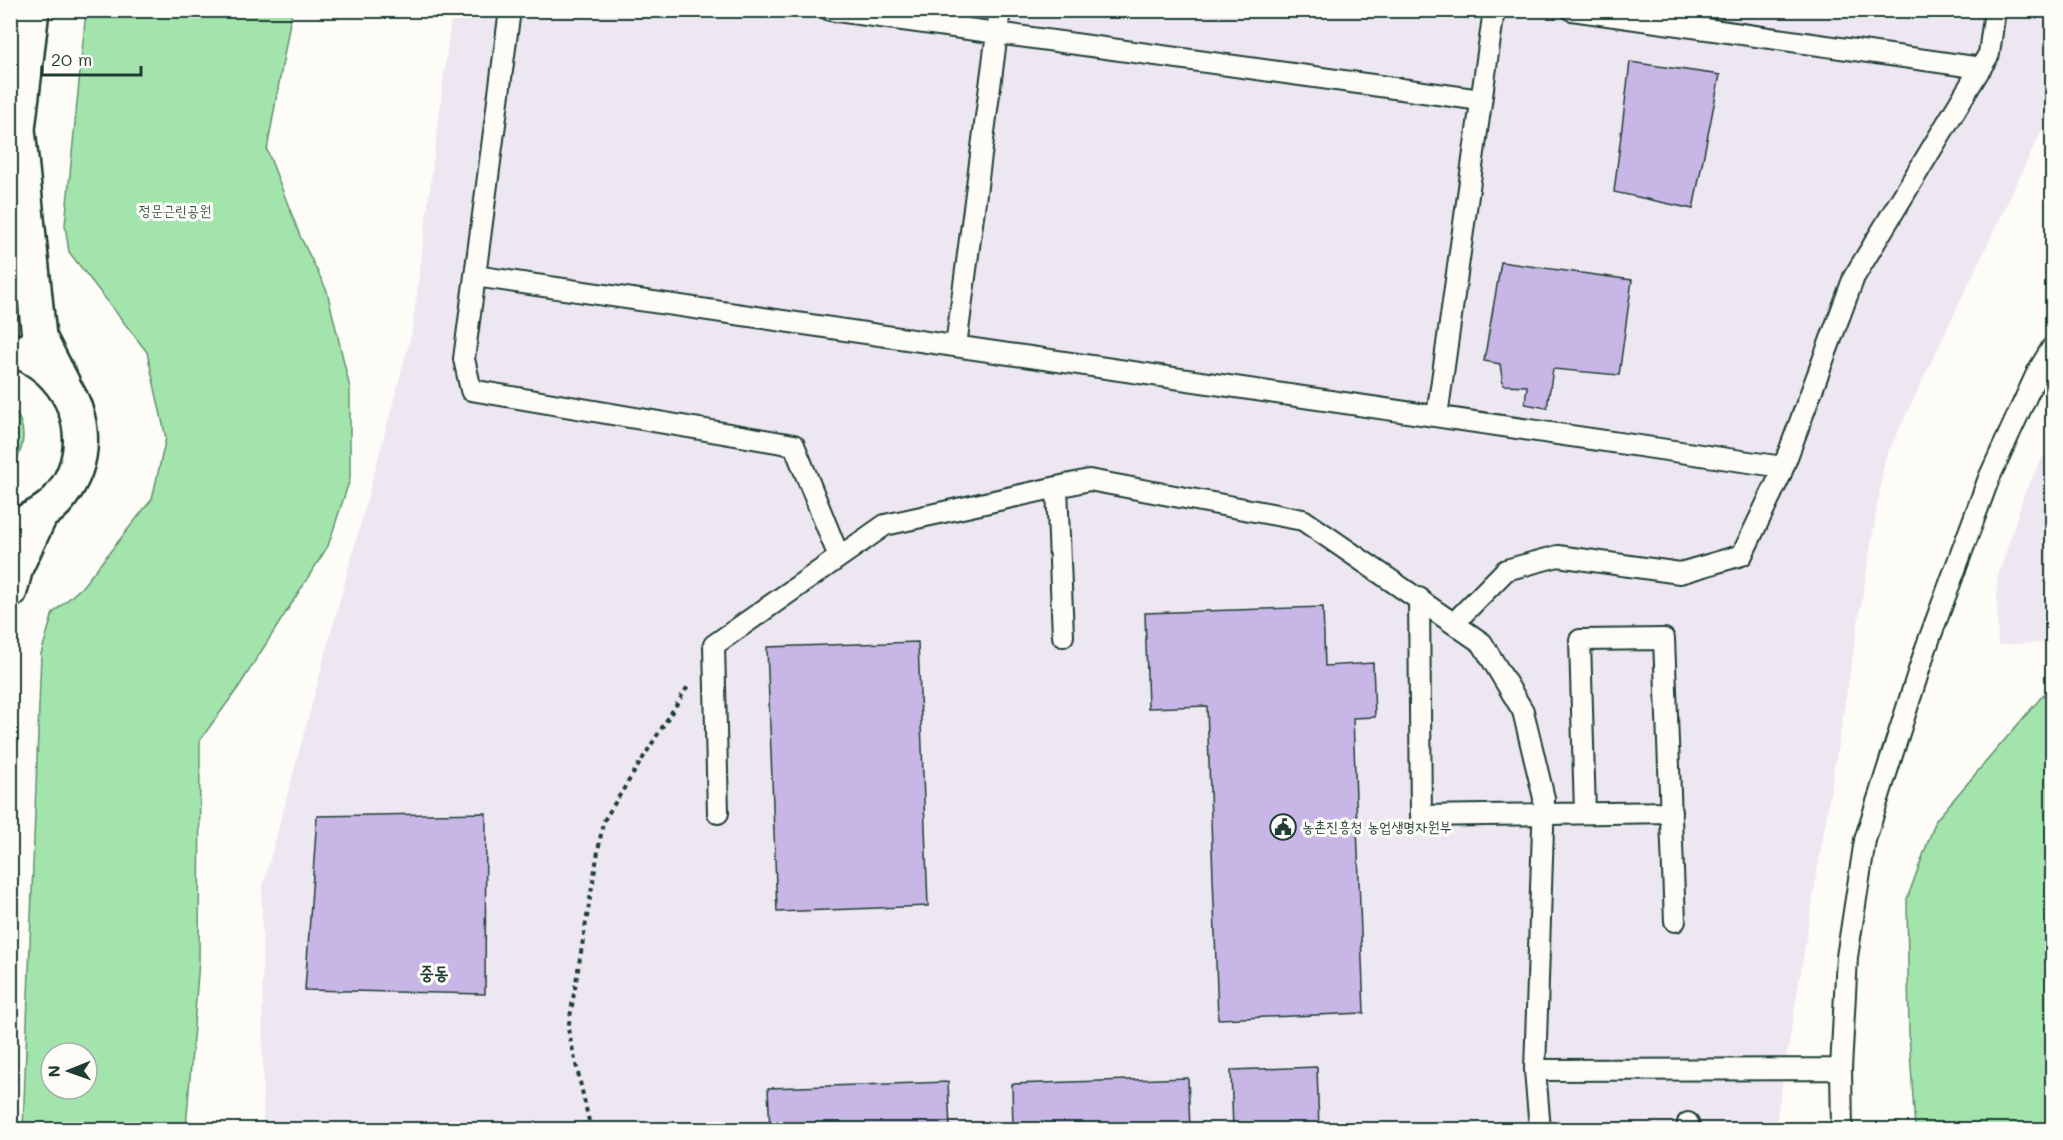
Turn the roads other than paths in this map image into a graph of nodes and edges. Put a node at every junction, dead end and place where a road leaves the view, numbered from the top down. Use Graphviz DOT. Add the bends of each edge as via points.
graph roads {
  1 [pos="32,10"];
  2 [pos="510,10"];
  3 [pos="830,10"];
  4 [pos="1000,10"];
  5 [pos="1494,10"];
  6 [pos="1572,10"];
  7 [pos="1995,10"];
  8 [pos="997,34"];
  9 [pos="1981,68"];
  10 [pos="1481,100"];
  11 [pos="14,139"];
  12 [pos="475,276"];
  13 [pos="956,346"];
  14 [pos="2052,348"];
  15 [pos="10,350"];
  16 [pos="63,384"];
  17 [pos="1437,416"];
  18 [pos="1783,467"];
  19 [pos="1057,487"];
  20 [pos="40,516"];
  21 [pos="10,529"];
  22 [pos="839,557"];
  23 [pos="10,591"];
  24 [pos="1419,598"];
  25 [pos="1454,623"];
  26 [pos="1063,636"];
  27 [pos="1671,812"];
  28 [pos="718,813"];
  29 [pos="1585,813"];
  30 [pos="1544,814"];
  31 [pos="1675,921"];
  32 [pos="1841,1069"];
  33 [pos="1535,1070"];
  34 [pos="1540,1130"];
  35 [pos="1842,1130"];
  1 -- 11 [label="street"];
  2 -- 12 [label="lane"];
  3 -- 8 [label="lane"];
  4 -- 8 [label="lane"];
  5 -- 10 [label="lane"];
  6 -- 9 [label="lane"];
  7 -- 9 [label="lane" via="1989,54"];
  8 -- 10 [label="lane"];
  8 -- 13 [label="lane"];
  9 -- 18 [label="lane" via="1854,277"];
  10 -- 17 [label="lane"];
  11 -- 16 [label="street" via="39,337"];
  12 -- 13 [label="lane"];
  12 -- 22 [label="lane" via="464,359 471,390 794,445"];
  13 -- 17 [label="lane"];
  14 -- 32 [label="lane" via="1989,478 1926,648 1865,840 1847,957"];
  15 -- 16 [label="street" via="42,363"];
  16 -- 20 [label="street" via="77,411 81,441 75,471 60,497"];
  17 -- 18 [label="lane"];
  18 -- 25 [label="lane" via="1742,555 1680,573 1558,556 1506,570"];
  19 -- 22 [label="lane" via="885,525"];
  19 -- 24 [label="lane" via="1089,480 1303,520"];
  19 -- 26 [label="lane"];
  20 -- 21 [label="street"];
  20 -- 23 [label="street" via="16,567"];
  22 -- 28 [label="lane" via="714,645"];
  24 -- 25 [label="lane"];
  24 -- 30 [label="lane" via="1421,816"];
  25 -- 30 [label="lane" via="1482,643 1523,711 1544,798"];
  27 -- 29 [label="lane"];
  27 -- 29 [label="lane" via="1664,639 1633,639 1580,640"];
  27 -- 31 [label="lane"];
  29 -- 30 [label="lane"];
  30 -- 33 [label="lane"];
  32 -- 33 [label="lane"];
  32 -- 35 [label="lane"];
  33 -- 34 [label="lane"];
}
